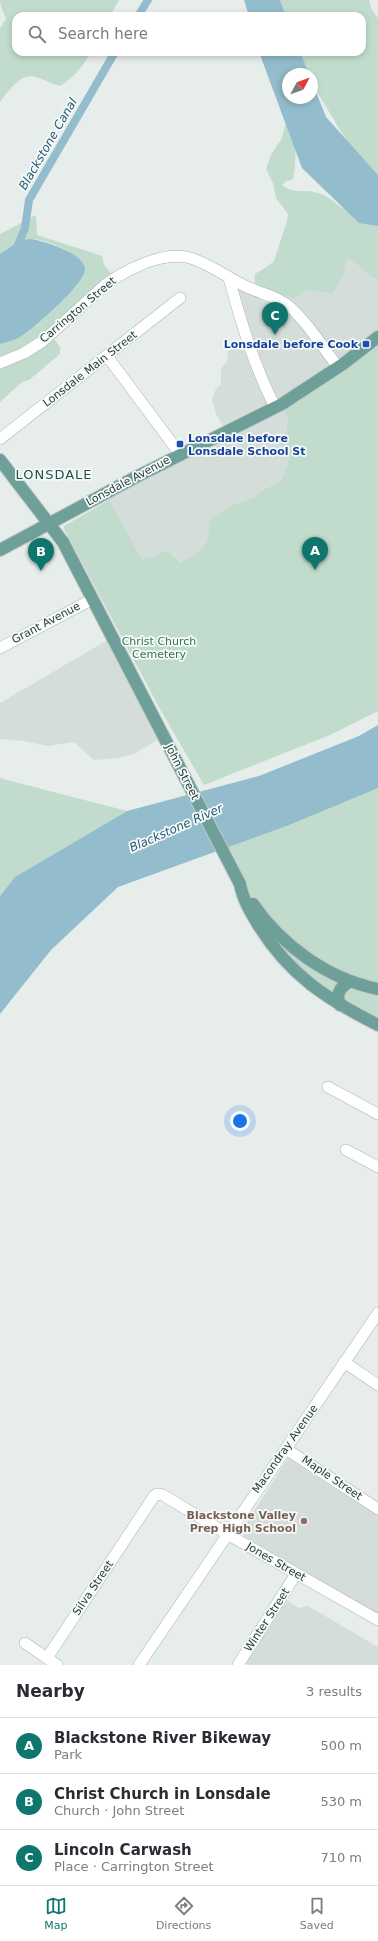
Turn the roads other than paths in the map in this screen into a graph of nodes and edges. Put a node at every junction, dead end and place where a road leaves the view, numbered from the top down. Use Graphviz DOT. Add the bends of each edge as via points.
graph roads {
  1 [pos="229,278"];
  2 [pos="180,298"];
  3 [pos="378,337"];
  4 [pos="107,356"];
  5 [pos="0,363"];
  6 [pos="338,367"];
  7 [pos="275,407"];
  8 [pos="0,439"];
  9 [pos="180,454"];
  10 [pos="0,460"];
  11 [pos="49,523"];
  12 [pos="0,550"];
  13 [pos="93,599"];
  14 [pos="0,648"];
  15 [pos="240,884"];
  16 [pos="294,948"];
  17 [pos="278,953"];
  18 [pos="349,982"];
  19 [pos="378,989"];
  20 [pos="340,1005"];
  21 [pos="378,1025"];
  22 [pos="328,1087"];
  23 [pos="378,1114"];
  24 [pos="346,1150"];
  25 [pos="378,1167"];
  26 [pos="378,1313"];
  27 [pos="344,1362"];
  28 [pos="378,1385"];
  29 [pos="286,1449"];
  30 [pos="154,1496"];
  31 [pos="378,1509"];
  32 [pos="227,1534"];
  33 [pos="296,1574"];
  34 [pos="378,1620"];
  35 [pos="25,1643"];
  36 [pos="47,1658"];
  37 [pos="57,1665"];
  38 [pos="139,1665"];
  39 [pos="238,1665"];
  1 -- 5 [label="street, Carrington Street" via="197,260 186,257 163,258 137,267 106,284 36,346"];
  1 -- 6 [label="street, Carrington Street" via="286,303 300,317"];
  1 -- 7 [label="street" via="256,366"];
  2 -- 4 [label="street, Lonsdale Main Street"];
  3 -- 6 [label="main road, Lonsdale Avenue"];
  4 -- 8 [label="street, Lonsdale Main Street"];
  4 -- 9 [label="street"];
  6 -- 7 [label="main road, Lonsdale Avenue"];
  7 -- 9 [label="main road, Lonsdale Avenue"];
  9 -- 11 [label="main road, Lonsdale Avenue"];
  10 -- 11 [label="main road, John Street"];
  11 -- 12 [label="main road, Lonsdale Avenue"];
  11 -- 13 [label="main road, John Street"];
  13 -- 14 [label="street, Grant Avenue"];
  13 -- 15 [label="main road, John Street"];
  15 -- 16 [label="main road" via="258,912"];
  15 -- 17 [label="main road, John Street" via="253,917"];
  16 -- 17 [label="main road"];
  16 -- 18 [label="main road"];
  17 -- 20 [label="main road, John Street" via="306,982"];
  18 -- 19 [label="main road"];
  18 -- 20 [label="main road" via="338,992 337,999"];
  20 -- 21 [label="main road, John Street"];
  22 -- 23 [label="street"];
  24 -- 25 [label="street"];
  26 -- 27 [label="street, Macondray Avenue"];
  27 -- 28 [label="street"];
  27 -- 29 [label="street, Macondray Avenue"];
  29 -- 31 [label="street, Maple Street"];
  29 -- 32 [label="street, Macondray Avenue"];
  30 -- 32 [label="street, Jones Street" via="163,1495"];
  30 -- 36 [label="street, Silva Street"];
  32 -- 33 [label="street, Jones Street"];
  32 -- 38 [label="street, Macondray Avenue"];
  33 -- 34 [label="street, Jones Street"];
  33 -- 39 [label="street, Winter Street"];
  35 -- 36 [label="street"];
  36 -- 37 [label="street"];
}
